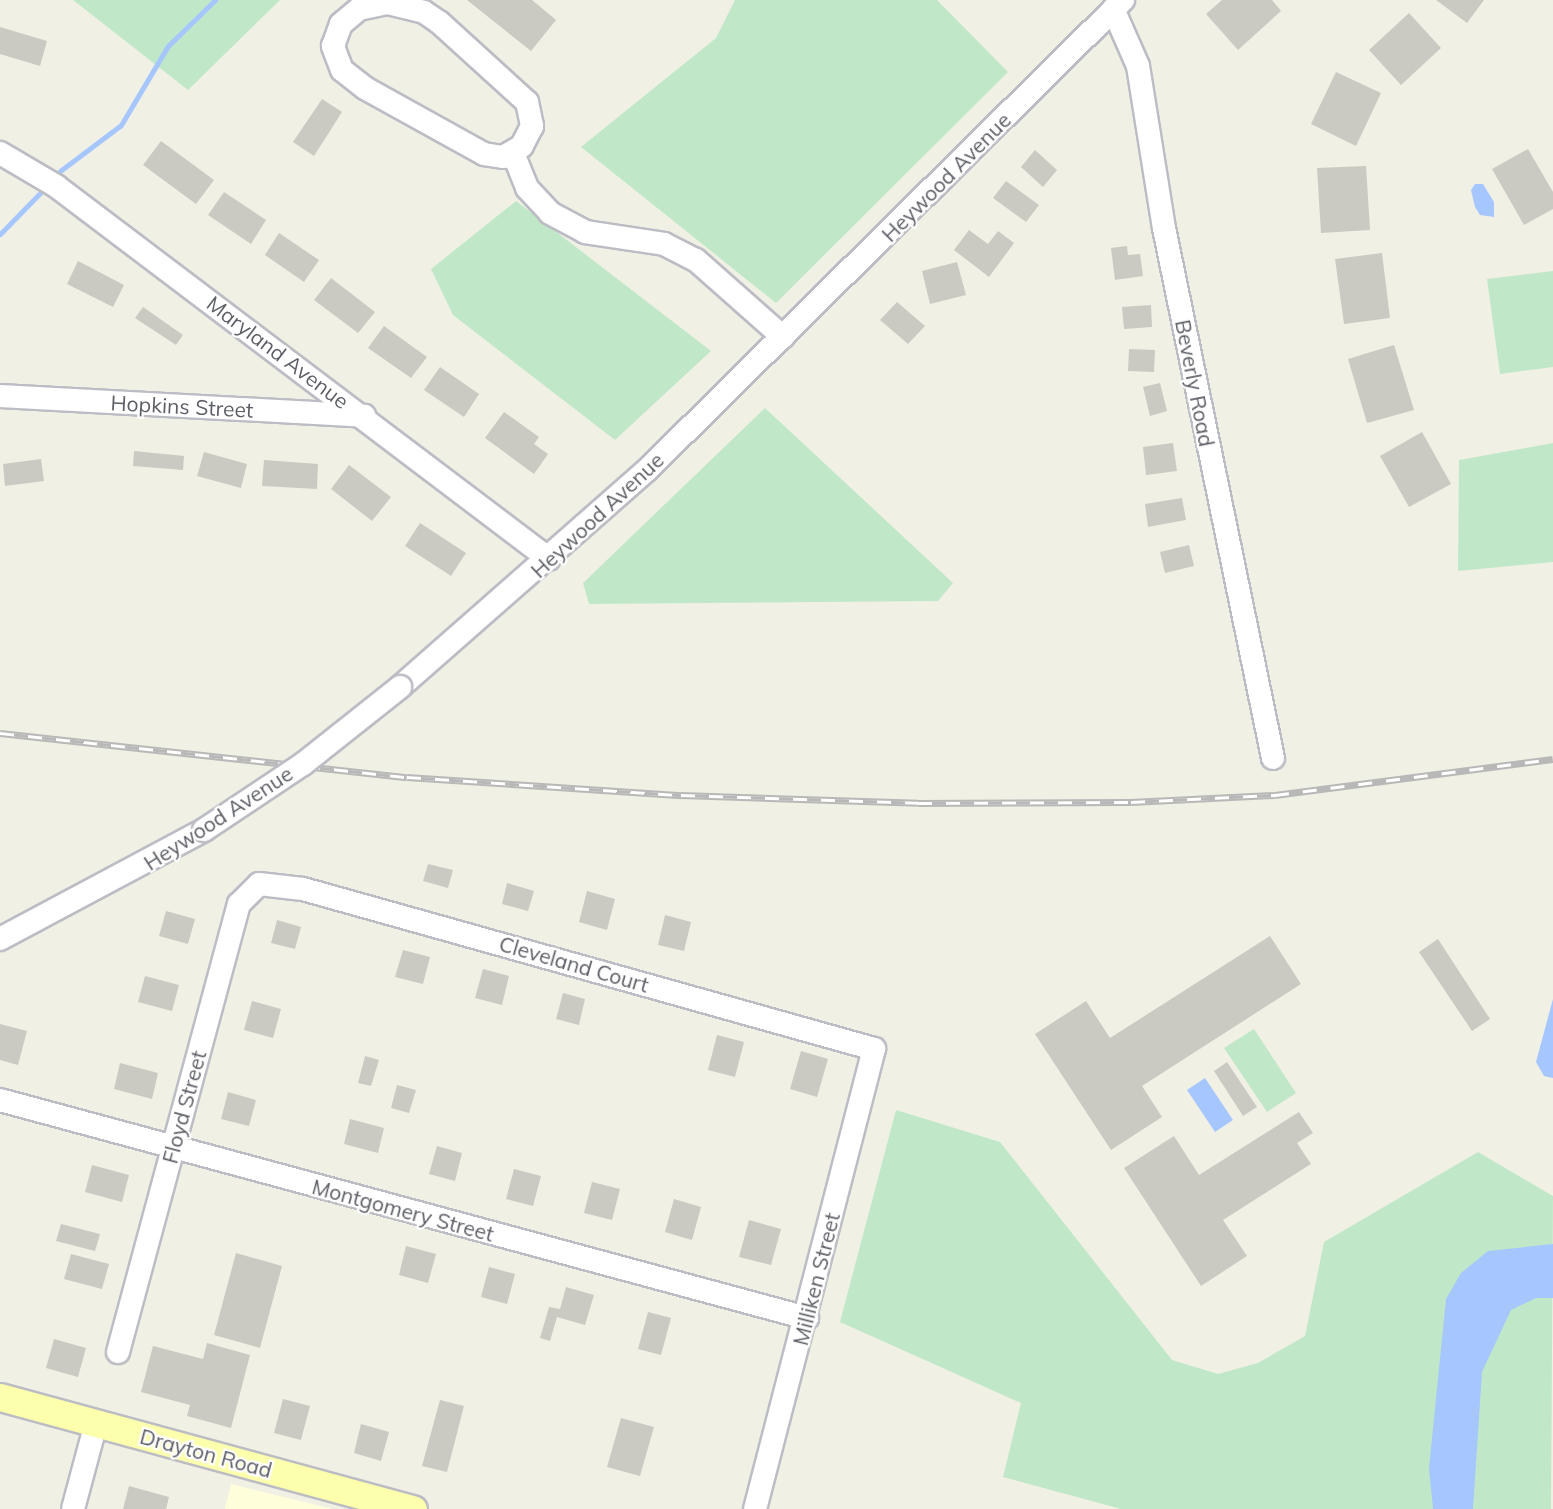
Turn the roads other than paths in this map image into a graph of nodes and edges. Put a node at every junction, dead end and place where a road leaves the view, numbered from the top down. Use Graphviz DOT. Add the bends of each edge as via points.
graph roads {
  1 [pos="1118,5"];
  2 [pos="0,153"];
  3 [pos="513,153"];
  4 [pos="783,337"];
  5 [pos="0,396"];
  6 [pos="364,416"];
  7 [pos="549,560"];
  8 [pos="1273,758"];
  9 [pos="273,883"];
  10 [pos="0,939"];
  11 [pos="874,1049"];
  12 [pos="0,1100"];
  13 [pos="172,1148"];
  14 [pos="807,1318"];
  15 [pos="118,1352"];
  16 [pos="0,1397"];
  17 [pos="96,1423"];
  18 [pos="73,1509"];
  19 [pos="413,1509"];
  20 [pos="755,1509"];
  1 -- 4 [label="street, Heywood Avenue"];
  1 -- 8 [label="street, Beverly Road" via="1137,66 1164,228"];
  2 -- 6 [label="street, Maryland Avenue" via="56,186"];
  3 -- 3 [label="street" via="528,137 532,108 439,22 424,12 388,3 359,9 341,24 334,57 353,80 484,154"];
  3 -- 4 [label="street" via="527,188 550,213 585,232 664,244 696,260"];
  4 -- 7 [label="street, Heywood Avenue"];
  5 -- 6 [label="street, Hopkins Street"];
  6 -- 7 [label="street, Maryland Avenue"];
  7 -- 10 [label="street, Heywood Avenue, bridge" via="312,757 204,830"];
  9 -- 11 [label="street, Cleveland Court"];
  9 -- 13 [label="street, Floyd Street" via="252,887 239,904"];
  11 -- 14 [label="street, Milliken Street"];
  12 -- 13 [label="street, Montgomery Street"];
  13 -- 14 [label="street, Montgomery Street"];
  13 -- 15 [label="street, Floyd Street"];
  14 -- 20 [label="street, Milliken Street"];
  16 -- 17 [label="main road, Drayton Road"];
  17 -- 18 [label="street"];
  17 -- 19 [label="main road, Drayton Road"];
}
